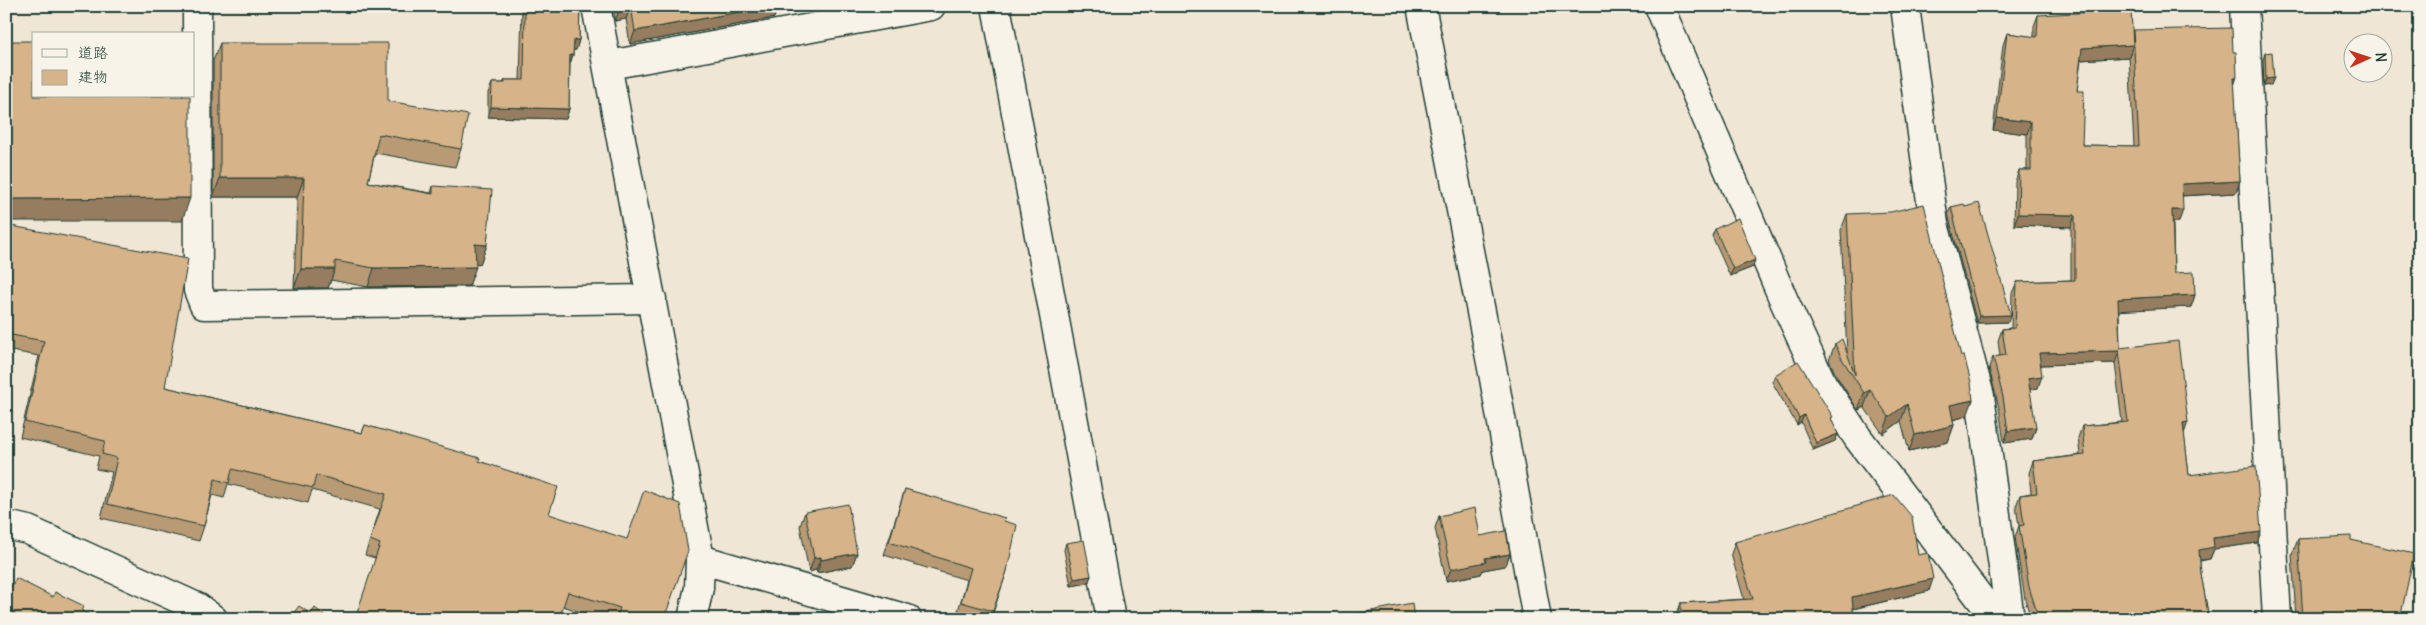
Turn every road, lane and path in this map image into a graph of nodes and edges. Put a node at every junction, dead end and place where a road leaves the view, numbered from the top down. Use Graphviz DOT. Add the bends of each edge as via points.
graph roads {
  1 [pos="196,6"];
  2 [pos="596,6"];
  3 [pos="931,6"];
  4 [pos="996,6"];
  5 [pos="1421,6"];
  6 [pos="1659,6"];
  7 [pos="1905,6"];
  8 [pos="2244,6"];
  9 [pos="608,65"];
  10 [pos="652,299"];
  11 [pos="6,525"];
  12 [pos="700,559"];
  13 [pos="213,619"];
  14 [pos="692,619"];
  15 [pos="907,619"];
  16 [pos="1110,619"];
  17 [pos="1537,619"];
  18 [pos="1996,619"];
  19 [pos="2010,619"];
  20 [pos="2277,619"];
  1 -- 10 [label="street" via="198,290 204,305"];
  2 -- 9 [label="street"];
  3 -- 9 [label="street"];
  4 -- 16 [label="street"];
  5 -- 17 [label="street" via="1493,373"];
  6 -- 18 [label="street" via="1785,304 1822,383 1858,438"];
  7 -- 19 [label="street" via="1934,224 1980,396"];
  8 -- 20 [label="street"];
  9 -- 10 [label="street"];
  10 -- 12 [label="street"];
  11 -- 13 [label="street" via="28,530 197,608"];
  12 -- 14 [label="street" via="699,588"];
  12 -- 15 [label="street"];
}
